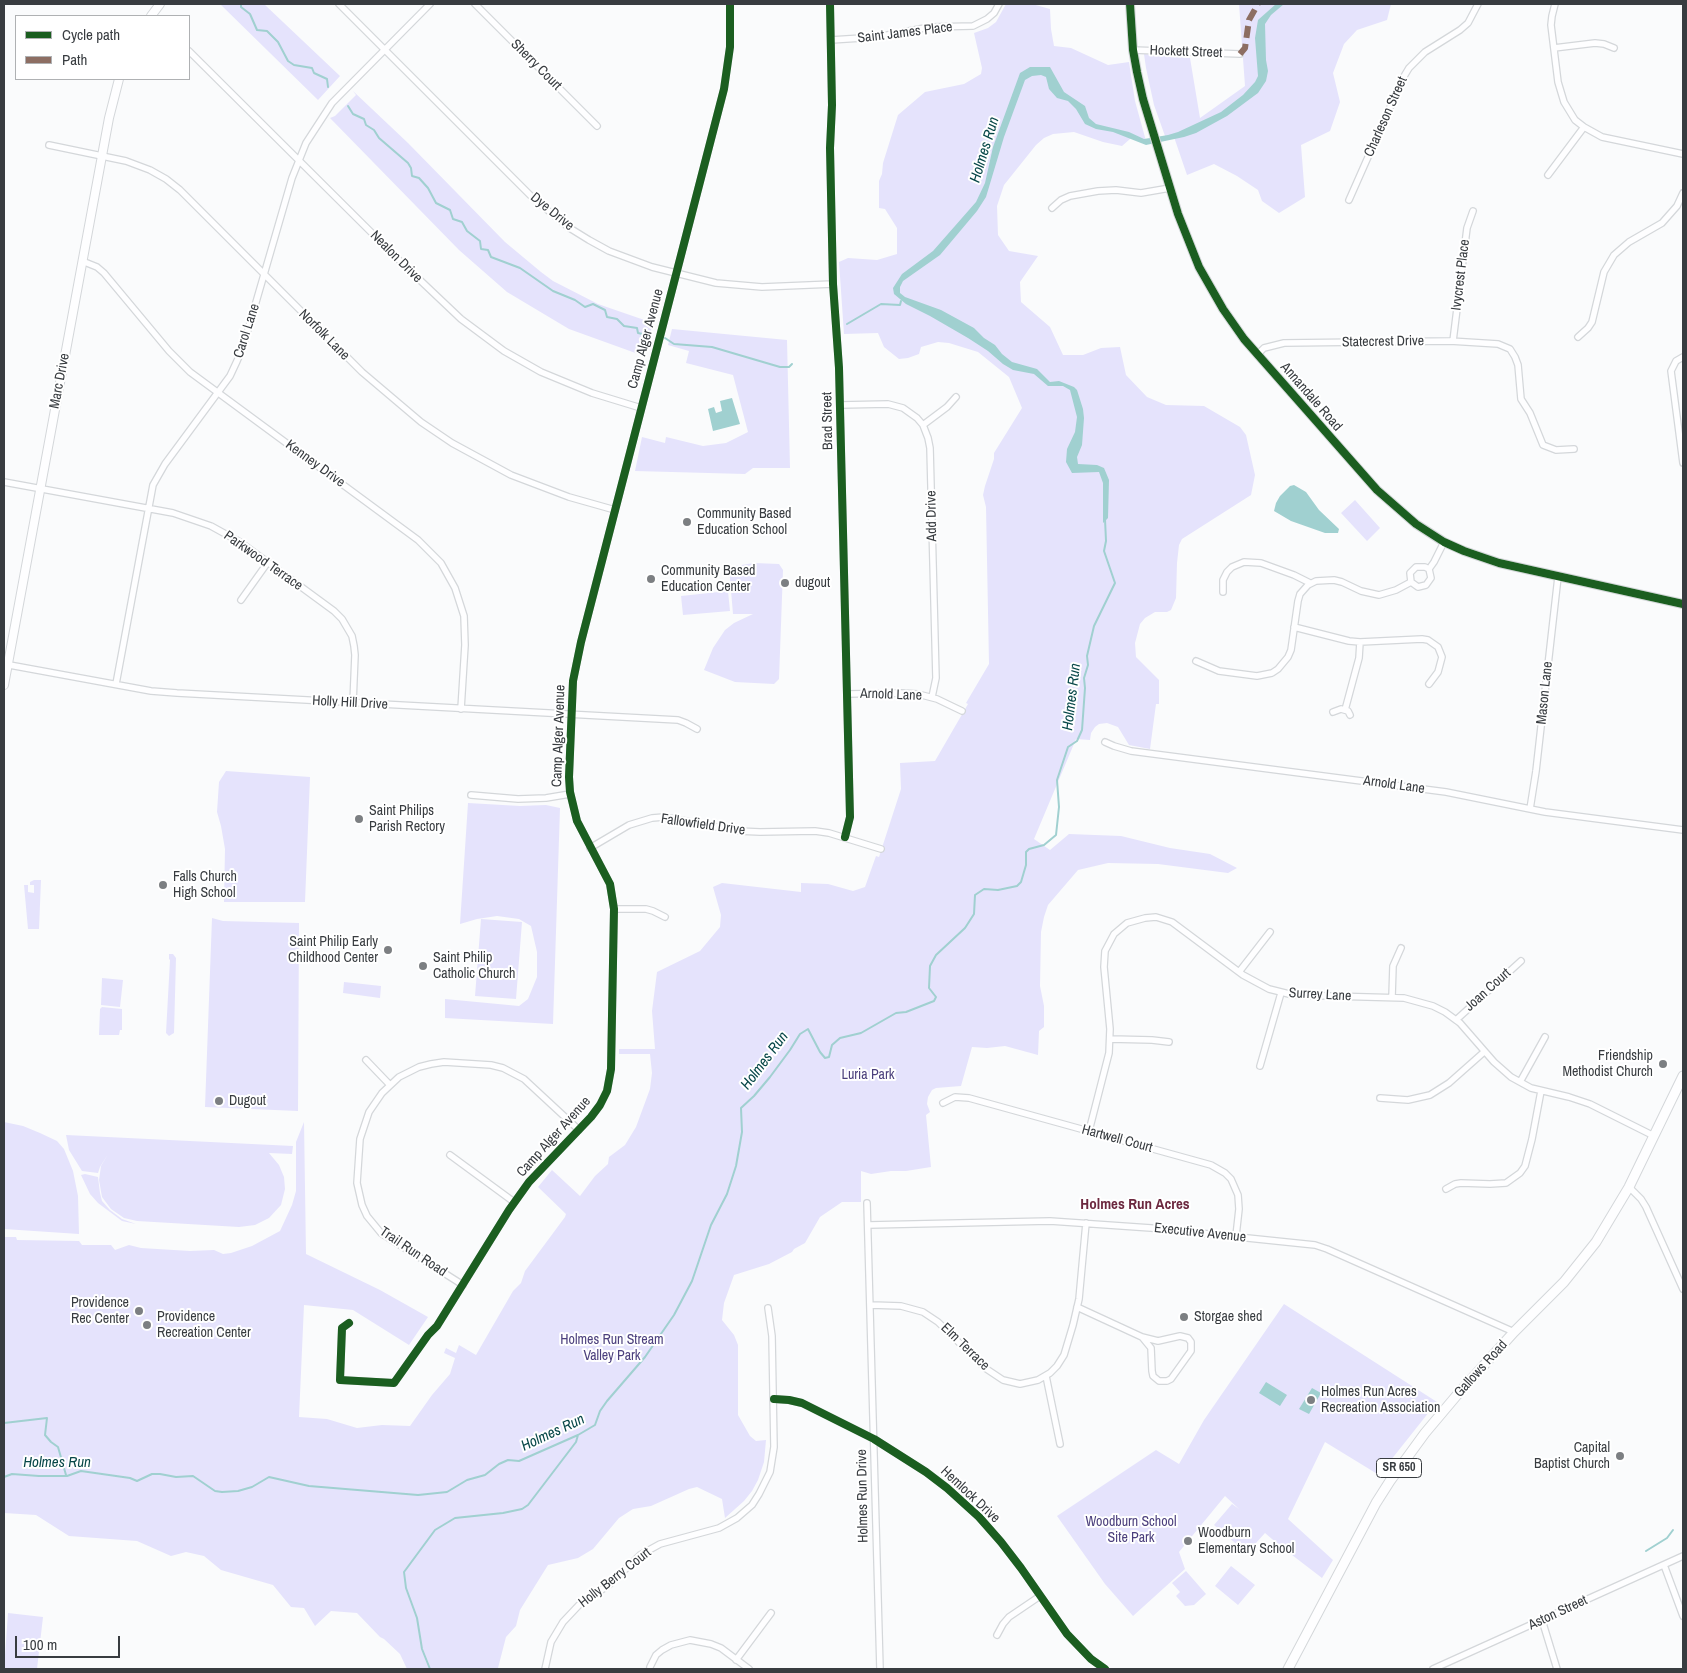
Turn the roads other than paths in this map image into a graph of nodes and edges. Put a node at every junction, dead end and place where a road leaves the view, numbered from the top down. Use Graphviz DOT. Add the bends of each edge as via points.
graph roads {
  1 [pos="160,4"];
  2 [pos="339,4"];
  3 [pos="430,4"];
  4 [pos="475,4"];
  5 [pos="730,4"];
  6 [pos="830,4"];
  7 [pos="999,4"];
  8 [pos="1130,4"];
  9 [pos="1478,4"];
  10 [pos="1556,4"];
  11 [pos="153,15"];
  12 [pos="831,40"];
  13 [pos="1554,48"];
  14 [pos="1614,48"];
  15 [pos="384,49"];
  16 [pos="1134,50"];
  17 [pos="190,52"];
  18 [pos="1240,54"];
  19 [pos="119,80"];
  20 [pos="597,126"];
  21 [pos="1584,127"];
  22 [pos="49,145"];
  23 [pos="1683,154"];
  24 [pos="102,156"];
  25 [pos="299,160"];
  26 [pos="1548,175"];
  27 [pos="1170,188"];
  28 [pos="1683,193"];
  29 [pos="1349,200"];
  30 [pos="1052,208"];
  31 [pos="1473,211"];
  32 [pos="82,261"];
  33 [pos="676,273"];
  34 [pos="264,275"];
  35 [pos="833,284"];
  36 [pos="1578,337"];
  37 [pos="1453,341"];
  38 [pos="1257,354"];
  39 [pos="1683,357"];
  40 [pos="217,392"];
  41 [pos="956,397"];
  42 [pos="840,405"];
  43 [pos="641,408"];
  44 [pos="923,425"];
  45 [pos="1574,449"];
  46 [pos="1683,463"];
  47 [pos="4,482"];
  48 [pos="40,488"];
  49 [pos="148,509"];
  50 [pos="615,510"];
  51 [pos="1444,542"];
  52 [pos="268,562"];
  53 [pos="1429,569"];
  54 [pos="1558,576"];
  55 [pos="1411,582"];
  56 [pos="1310,583"];
  57 [pos="1223,592"];
  58 [pos="241,600"];
  59 [pos="1683,604"];
  60 [pos="1294,627"];
  61 [pos="1360,642"];
  62 [pos="1196,661"];
  63 [pos="6,664"];
  64 [pos="116,684"];
  65 [pos="1429,684"];
  66 [pos="4,685"];
  67 [pos="847,694"];
  68 [pos="932,697"];
  69 [pos="353,703"];
  70 [pos="461,709"];
  71 [pos="1345,710"];
  72 [pos="962,711"];
  73 [pos="1333,712"];
  74 [pos="572,714"];
  75 [pos="1350,715"];
  76 [pos="696,729"];
  77 [pos="1105,742"];
  78 [pos="570,794"];
  79 [pos="471,795"];
  80 [pos="1530,808"];
  81 [pos="1683,830"];
  82 [pos="845,837"];
  83 [pos="590,848"];
  84 [pos="881,849"];
  85 [pos="614,909"];
  86 [pos="665,917"];
  87 [pos="1270,932"];
  88 [pos="1401,948"];
  89 [pos="1520,961"];
  90 [pos="1239,972"];
  91 [pos="1281,993"];
  92 [pos="1392,997"];
  93 [pos="1456,1020"];
  94 [pos="1545,1037"];
  95 [pos="1110,1038"];
  96 [pos="1169,1042"];
  97 [pos="1484,1052"];
  98 [pos="366,1060"];
  99 [pos="1260,1066"];
  100 [pos="1683,1076"];
  101 [pos="1520,1082"];
  102 [pos="390,1085"];
  103 [pos="1541,1091"];
  104 [pos="1380,1098"];
  105 [pos="943,1102"];
  106 [pos="579,1130"];
  107 [pos="1089,1131"];
  108 [pos="1654,1136"];
  109 [pos="450,1155"];
  110 [pos="1629,1187"];
  111 [pos="1446,1189"];
  112 [pos="514,1202"];
  113 [pos="867,1203"];
  114 [pos="1086,1222"];
  115 [pos="868,1225"];
  116 [pos="1236,1236"];
  117 [pos="462,1285"];
  118 [pos="1683,1289"];
  119 [pos="871,1305"];
  120 [pos="1077,1307"];
  121 [pos="768,1308"];
  122 [pos="349,1323"];
  123 [pos="1514,1332"];
  124 [pos="1142,1337"];
  125 [pos="1046,1376"];
  126 [pos="774,1399"];
  127 [pos="874,1439"];
  128 [pos="1060,1444"];
  129 [pos="1683,1556"];
  130 [pos="1664,1565"];
  131 [pos="1040,1596"];
  132 [pos="771,1613"];
  133 [pos="1683,1616"];
  134 [pos="1542,1620"];
  135 [pos="997,1635"];
  136 [pos="736,1660"];
  137 [pos="650,1667"];
  138 [pos="1437,1668"];
  139 [pos="545,1669"];
  140 [pos="749,1669"];
  141 [pos="880,1669"];
  142 [pos="1105,1669"];
  143 [pos="1288,1669"];
  144 [pos="1557,1669"];
  1 -- 11 [label="main road"];
  2 -- 15 [label="street, Dye Drive"];
  3 -- 15 [label="street, Carol Lane"];
  4 -- 20 [label="street, Sherry Court"];
  5 -- 33 [label="street, Camp Alger Avenue" via="730,47 724,89"];
  6 -- 12 [label="street, Brad Street"];
  7 -- 12 [label="street, Saint James Place" via="987,19 973,26 930,27 877,37"];
  8 -- 16 [label="main road, Annandale Road"];
  9 -- 29 [label="street, Charleson Street" via="1460,30 1425,52 1408,70"];
  10 -- 13 [label="street" via="1551,25"];
  12 -- 35 [label="street, Brad Street"];
  13 -- 14 [label="street" via="1595,43"];
  13 -- 21 [label="street" via="1564,102 1575,120"];
  15 -- 25 [label="street, Carol Lane" via="332,103"];
  15 -- 33 [label="street, Dye Drive" via="533,198 568,227 609,251"];
  16 -- 18 [label="street, Hockett Street"];
  16 -- 27 [label="main road, Annandale Road" via="1136,72"];
  17 -- 25 [label="street, Nealon Drive"];
  19 -- 24 [label="main road, Marc Drive"];
  21 -- 23 [label="street" via="1602,137"];
  21 -- 26 [label="street"];
  22 -- 24 [label="street, Norfolk Lane"];
  24 -- 32 [label="main road, Marc Drive"];
  24 -- 34 [label="street, Norfolk Lane" via="138,164 166,179"];
  25 -- 34 [label="street, Carol Lane"];
  25 -- 43 [label="street, Nealon Drive" via="444,304 479,334 517,359 565,383"];
  27 -- 30 [label="street" via="1141,193 1098,191 1070,196"];
  27 -- 38 [label="main road, Annandale Road" via="1199,267 1234,326"];
  28 -- 36 [label="street" via="1677,206 1662,223 1614,255 1604,272 1592,322"];
  31 -- 37 [label="street, Ivycrest Place" via="1467,228"];
  32 -- 40 [label="street, Kenney Drive" via="104,273 169,351"];
  32 -- 48 [label="main road, Marc Drive"];
  33 -- 35 [label="street, Dye Drive" via="741,286"];
  33 -- 43 [label="street, Camp Alger Avenue"];
  34 -- 40 [label="street, Carol Lane" via="238,362"];
  34 -- 50 [label="street, Norfolk Lane" via="371,381 420,422 484,462 540,487"];
  35 -- 42 [label="street, Brad Street"];
  37 -- 38 [label="street, Statecrest Drive" via="1284,343 1264,348"];
  37 -- 45 [label="street, Statecrest Drive" via="1498,344 1510,349 1518,364 1521,399 1543,445 1556,450"];
  38 -- 51 [label="main road, Annandale Road" via="1383,496"];
  39 -- 46 [label="street" via="1676,361 1671,371"];
  40 -- 49 [label="street, Carol Lane" via="156,478"];
  40 -- 70 [label="street, Kenney Drive" via="418,540 441,562 455,588 464,616"];
  41 -- 44 [label="street"];
  42 -- 44 [label="street" via="894,405"];
  42 -- 67 [label="street, Brad Street"];
  43 -- 50 [label="street, Camp Alger Avenue"];
  44 -- 68 [label="street, Add Drive" via="930,448 936,678"];
  47 -- 48 [label="street, Parkwood Terrace"];
  48 -- 49 [label="street, Parkwood Terrace"];
  48 -- 63 [label="main road, Marc Drive"];
  49 -- 52 [label="street, Parkwood Terrace" via="173,513 211,526"];
  49 -- 64 [label="street, Carol Lane"];
  50 -- 74 [label="street, Camp Alger Avenue" via="576,660"];
  51 -- 53 [label="street"];
  51 -- 54 [label="main road, Annandale Road" via="1487,560"];
  52 -- 58 [label="street"];
  52 -- 69 [label="street, Parkwood Terrace" via="334,611 347,627 356,655"];
  53 -- 55 [label="street" via="1416,567 1410,573"];
  53 -- 55 [label="street" via="1431,578 1426,586 1418,587"];
  54 -- 59 [label="main road, Annandale Road"];
  54 -- 80 [label="street, Mason Lane"];
  55 -- 56 [label="street" via="1379,595 1334,580"];
  56 -- 57 [label="street" via="1261,563 1244,562 1227,572"];
  56 -- 60 [label="street" via="1300,594"];
  60 -- 61 [label="street"];
  60 -- 62 [label="street" via="1288,657 1272,673 1257,676 1219,671"];
  61 -- 65 [label="street" via="1422,639 1434,643 1440,652 1441,664"];
  61 -- 71 [label="street"];
  63 -- 64 [label="street, Holly Hill Drive"];
  63 -- 66 [label="main road, Marc Drive"];
  64 -- 69 [label="street, Holly Hill Drive" via="177,693"];
  67 -- 68 [label="street, Arnold Lane" via="902,693"];
  67 -- 82 [label="street, Brad Street" via="850,817"];
  68 -- 72 [label="street, Arnold Lane"];
  69 -- 70 [label="street, Holly Hill Drive"];
  70 -- 74 [label="street, Holly Hill Drive"];
  71 -- 73 [label="street"];
  71 -- 75 [label="street"];
  74 -- 76 [label="street, Holly Hill Drive" via="678,720"];
  74 -- 78 [label="street, Camp Alger Avenue"];
  77 -- 80 [label="street, Arnold Lane" via="1131,751 1446,792"];
  78 -- 79 [label="street" via="518,799"];
  78 -- 83 [label="street, Camp Alger Avenue" via="577,822"];
  80 -- 81 [label="street, Arnold Lane"];
  82 -- 83 [label="street, Fallowfield Drive" via="815,831 738,831 664,817 628,825"];
  82 -- 84 [label="street, Fallowfield Drive"];
  83 -- 85 [label="street, Camp Alger Avenue" via="610,884"];
  85 -- 86 [label="street" via="646,909"];
  85 -- 106 [label="street, Camp Alger Avenue" via="610,1080 600,1105"];
  87 -- 90 [label="street"];
  88 -- 92 [label="street" via="1393,966"];
  89 -- 93 [label="street, Joan Court"];
  90 -- 91 [label="street, Surrey Lane"];
  90 -- 95 [label="street, Surrey Lane" via="1164,919 1145,918 1127,923 1108,942 1105,954"];
  91 -- 92 [label="street, Surrey Lane"];
  91 -- 99 [label="street"];
  92 -- 93 [label="street, Surrey Lane" via="1420,1002"];
  93 -- 97 [label="street, Surrey Lane"];
  94 -- 101 [label="street"];
  95 -- 96 [label="street"];
  95 -- 107 [label="street, Surrey Lane" via="1107,1066"];
  97 -- 101 [label="street, Surrey Lane" via="1501,1070"];
  97 -- 104 [label="street" via="1430,1095 1408,1100"];
  98 -- 102 [label="street"];
  100 -- 108 [label="main road, Gallows Road / SR 650"];
  101 -- 103 [label="street, Surrey Lane"];
  102 -- 106 [label="street, Trail Run Road" via="408,1072 431,1064 491,1065 524,1079"];
  102 -- 117 [label="street, Trail Run Road" via="369,1112 360,1139 358,1183 362,1205 381,1233"];
  103 -- 108 [label="street, Surrey Lane" via="1590,1104"];
  103 -- 111 [label="street" via="1530,1148 1520,1173 1506,1183 1461,1183"];
  105 -- 107 [label="street, Hartwell Court" via="955,1097 969,1098"];
  106 -- 112 [label="street, Camp Alger Avenue"];
  107 -- 116 [label="street, Hartwell Court" via="1211,1165 1225,1173 1235,1186 1240,1201"];
  108 -- 110 [label="main road, Gallows Road / SR 650"];
  109 -- 112 [label="street"];
  110 -- 118 [label="street" via="1642,1199"];
  110 -- 123 [label="main road, Gallows Road / SR 650" via="1578,1265"];
  112 -- 117 [label="street, Camp Alger Avenue"];
  113 -- 115 [label="street, Holmes Run Drive"];
  114 -- 115 [label="street, Executive Avenue"];
  114 -- 116 [label="street, Executive Avenue"];
  114 -- 120 [label="street"];
  115 -- 119 [label="street, Holmes Run Drive"];
  116 -- 123 [label="street, Executive Avenue" via="1327,1249"];
  117 -- 122 [label="street, Camp Alger Avenue" via="437,1326 394,1383 340,1380 342,1328"];
  119 -- 125 [label="street, Elm Terrace" via="901,1306 928,1315 1002,1380 1020,1384"];
  119 -- 127 [label="street, Holmes Run Drive"];
  120 -- 124 [label="street"];
  120 -- 125 [label="street" via="1064,1355"];
  121 -- 126 [label="street, Holly Berry Court"];
  123 -- 143 [label="main road, Gallows Road / SR 650" via="1456,1395 1396,1472 1376,1502"];
  124 -- 124 [label="street" via="1150,1348 1154,1376 1162,1382 1171,1379 1191,1351 1191,1342 1180,1336 1158,1341"];
  125 -- 128 [label="street"];
  126 -- 127 [label="street, Hemlock Drive" via="802,1403"];
  126 -- 139 [label="street, Holly Berry Court" via="773,1458 765,1484 752,1504 719,1528 660,1544 640,1555 563,1622 551,1642"];
  127 -- 131 [label="street, Hemlock Drive" via="926,1472 972,1510 1001,1542"];
  127 -- 141 [label="street, Holmes Run Drive"];
  129 -- 130 [label="street, Aston Street"];
  130 -- 133 [label="street"];
  130 -- 134 [label="street, Aston Street"];
  131 -- 135 [label="street" via="1010,1617"];
  131 -- 142 [label="street, Hemlock Drive" via="1067,1634"];
  132 -- 136 [label="street"];
  134 -- 138 [label="street, Aston Street"];
  134 -- 144 [label="street"];
  136 -- 137 [label="street" via="711,1644 690,1640 662,1650"];
  136 -- 140 [label="street"];
}
